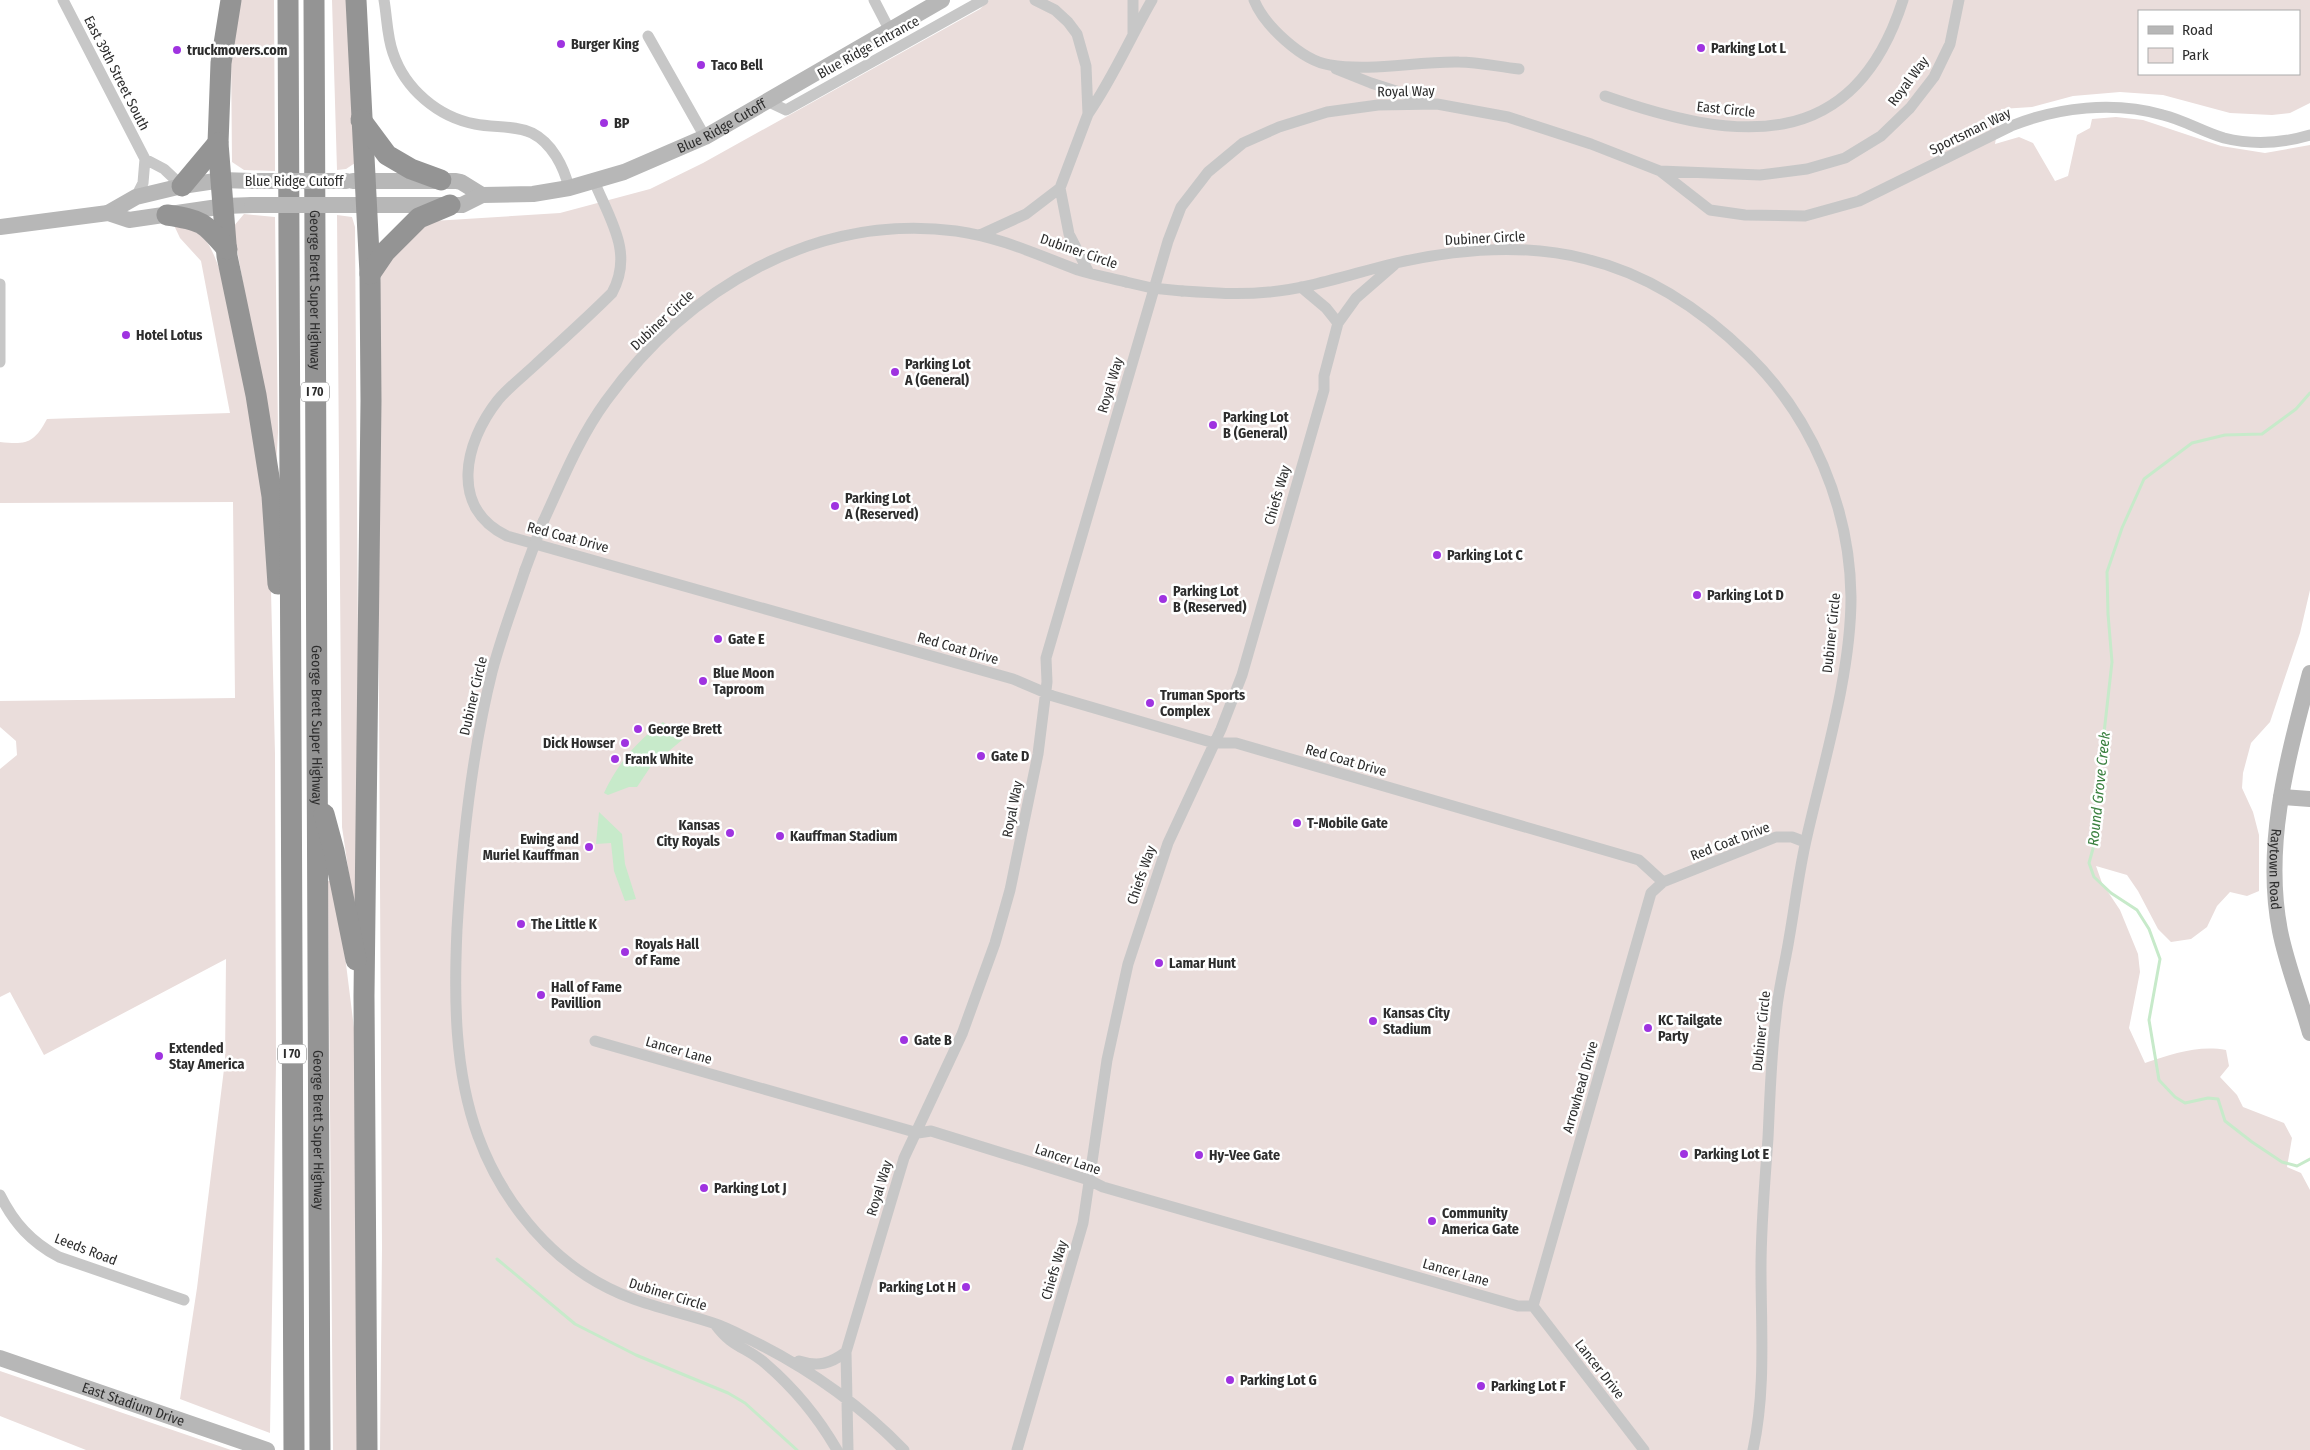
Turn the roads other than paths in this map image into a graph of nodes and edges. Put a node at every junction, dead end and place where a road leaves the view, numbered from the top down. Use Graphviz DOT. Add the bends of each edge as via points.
graph roads {
  1 [pos="63,0"];
  2 [pos="231,0"];
  3 [pos="288,0"];
  4 [pos="314,0"];
  5 [pos="356,0"];
  6 [pos="384,0"];
  7 [pos="874,0"];
  8 [pos="942,0"];
  9 [pos="983,0"];
  10 [pos="1035,0"];
  11 [pos="1133,0"];
  12 [pos="1152,0"];
  13 [pos="1254,0"];
  14 [pos="1903,0"];
  15 [pos="1959,0"];
  16 [pos="889,29"];
  17 [pos="1132,33"];
  18 [pos="648,36"];
  19 [pos="1328,65"];
  20 [pos="1519,69"];
  21 [pos="1605,96"];
  22 [pos="767,101"];
  23 [pos="1437,104"];
  24 [pos="1088,114"];
  25 [pos="361,120"];
  26 [pos="2310,135"];
  27 [pos="705,137"];
  28 [pos="218,143"];
  29 [pos="145,159"];
  30 [pos="1660,171"];
  31 [pos="222,180"];
  32 [pos="441,180"];
  33 [pos="355,181"];
  34 [pos="594,181"];
  35 [pos="182,186"];
  36 [pos="569,188"];
  37 [pos="1060,188"];
  38 [pos="482,195"];
  39 [pos="136,197"];
  40 [pos="355,205"];
  41 [pos="450,205"];
  42 [pos="225,206"];
  43 [pos="108,214"];
  44 [pos="167,215"];
  45 [pos="0,227"];
  46 [pos="980,235"];
  47 [pos="227,249"];
  48 [pos="1395,264"];
  49 [pos="1089,273"];
  50 [pos="370,274"];
  51 [pos="0,284"];
  52 [pos="1301,287"];
  53 [pos="1338,323"];
  54 [pos="0,362"];
  55 [pos="291,657"];
  56 [pos="2310,673"];
  57 [pos="1045,692"];
  58 [pos="1214,743"];
  59 [pos="316,784"];
  60 [pos="2281,797"];
  61 [pos="2310,799"];
  62 [pos="1805,842"];
  63 [pos="1663,882"];
  64 [pos="364,996"];
  65 [pos="2310,1033"];
  66 [pos="594,1041"];
  67 [pos="918,1133"];
  68 [pos="1088,1180"];
  69 [pos="0,1195"];
  70 [pos="184,1300"];
  71 [pos="1533,1306"];
  72 [pos="715,1324"];
  73 [pos="846,1352"];
  74 [pos="785,1357"];
  75 [pos="0,1358"];
  76 [pos="846,1397"];
  77 [pos="267,1450"];
  78 [pos="294,1450"];
  79 [pos="320,1450"];
  80 [pos="367,1450"];
  81 [pos="837,1450"];
  82 [pos="848,1450"];
  83 [pos="904,1450"];
  84 [pos="1018,1450"];
  85 [pos="1644,1450"];
  86 [pos="1753,1450"];
  1 -- 29 [label="street, East 39th Street South"];
  2 -- 28 [label="highway" via="221,63"];
  3 -- 55 [label="highway, George Brett Super Highway / I 70"];
  4 -- 59 [label="highway, George Brett Super Highway / I 70"];
  5 -- 25 [label="highway"];
  6 -- 36 [label="street" via="392,52 402,73 418,93 459,120 533,133 557,157"];
  7 -- 16 [label="street"];
  8 -- 16 [label="main road, Blue Ridge Cutoff"];
  9 -- 22 [label="street, Blue Ridge Entrance" via="786,110"];
  10 -- 24 [label="street" via="1055,10 1077,34 1086,66"];
  11 -- 17 [label="street"];
  12 -- 17 [label="street"];
  13 -- 19 [label="street" via="1278,36"];
  14 -- 21 [label="street, East Circle" via="1882,53 1864,78 1834,104 1798,121 1770,128 1738,128 1645,110"];
  15 -- 30 [label="street, Royal Way" via="1950,44 1934,76 1910,108 1880,136 1846,158 1807,169 1760,175"];
  16 -- 22 [label="main road, Blue Ridge Cutoff"];
  17 -- 24 [label="street" via="1106,88"];
  18 -- 27 [label="street"];
  19 -- 20 [label="street" via="1363,67 1460,62"];
  19 -- 23 [label="street"];
  22 -- 27 [label="main road, Blue Ridge Cutoff"];
  23 -- 30 [label="street, Royal Way" via="1508,117 1592,144"];
  23 -- 57 [label="street, Royal Way" via="1378,105 1327,112 1279,127 1243,143 1208,172 1181,207 1168,241 1046,658"];
  24 -- 37 [label="street"];
  25 -- 32 [label="highway" via="387,155 411,169"];
  25 -- 33 [label="highway"];
  26 -- 30 [label="street, Sportsman Way" via="2271,142 2247,142 2224,138 2163,114 2129,108 2061,111 2006,128 1859,201 1805,216 1745,215 1710,210"];
  27 -- 34 [label="main road, Blue Ridge Cutoff" via="624,172"];
  28 -- 31 [label="highway"];
  28 -- 35 [label="highway"];
  29 -- 35 [label="street" via="164,169"];
  29 -- 39 [label="street" via="143,183"];
  31 -- 33 [label="main road, Blue Ridge Cutoff, bridge"];
  31 -- 35 [label="main road, Blue Ridge Cutoff"];
  31 -- 42 [label="highway"];
  32 -- 33 [label="main road, Blue Ridge Cutoff"];
  32 -- 38 [label="main road, Blue Ridge Cutoff" via="461,182"];
  33 -- 40 [label="highway"];
  34 -- 36 [label="main road, Blue Ridge Cutoff"];
  34 -- 57 [label="street, Red Coat Drive" via="621,248 621,274 612,293 506,391 485,420 470,458 468,478 470,497 483,520 507,536 1013,679"];
  35 -- 39 [label="main road, Blue Ridge Cutoff"];
  36 -- 38 [label="main road, Blue Ridge Cutoff" via="533,194"];
  37 -- 46 [label="street" via="1026,214"];
  37 -- 49 [label="street" via="1069,234"];
  38 -- 41 [label="main road, Blue Ridge Cutoff" via="462,205"];
  39 -- 43 [label="main road, Blue Ridge Cutoff"];
  40 -- 41 [label="main road, Blue Ridge Cutoff"];
  40 -- 42 [label="main road, Blue Ridge Cutoff, bridge"];
  40 -- 50 [label="highway"];
  41 -- 50 [label="highway" via="419,218 385,252"];
  42 -- 44 [label="main road, Blue Ridge Cutoff"];
  42 -- 47 [label="highway"];
  43 -- 44 [label="main road, Blue Ridge Cutoff" via="129,220"];
  43 -- 45 [label="main road, Blue Ridge Cutoff"];
  44 -- 47 [label="highway" via="195,219 210,229"];
  46 -- 49 [label="street, Dubiner Circle"];
  46 -- 72 [label="street, Dubiner Circle, bridge" via="928,229 873,231 794,250 731,282 699,304 662,337 605,402 577,450 543,522 525,570 484,708 461,866 456,963 457,1017 469,1109 478,1137 502,1186 522,1216 553,1250 613,1292 639,1303"];
  47 -- 55 [label="highway" via="272,496 277,577"];
  48 -- 52 [label="street, Dubiner Circle"];
  48 -- 53 [label="street, Chiefs Way" via="1356,298"];
  48 -- 62 [label="street, Dubiner Circle" via="1431,256 1513,250 1557,253 1610,266 1663,290 1701,314 1754,360 1780,391 1812,441 1831,484 1844,532 1850,578 1851,602 1844,663"];
  49 -- 52 [label="street, Dubiner Circle, bridge" via="1152,288 1232,295"];
  50 -- 64 [label="highway"];
  51 -- 54 [label="street"];
  52 -- 53 [label="street"];
  53 -- 58 [label="street, Chiefs Way" via="1324,376 1324,390 1242,675"];
  55 -- 78 [label="highway, George Brett Super Highway / I 70"];
  56 -- 60 [label="main road, Raytown Road"];
  57 -- 58 [label="street, Red Coat Drive"];
  57 -- 67 [label="street, Royal Way" via="1038,754 1008,899 962,1034"];
  58 -- 63 [label="street, Red Coat Drive" via="1236,744 1639,860"];
  58 -- 68 [label="street, Chiefs Way" via="1168,843 1130,959 1107,1060"];
  59 -- 64 [label="highway" via="334,851"];
  59 -- 79 [label="highway, George Brett Super Highway / I 70"];
  60 -- 61 [label="main road"];
  60 -- 65 [label="main road, Raytown Road" via="2273,857 2275,898 2280,932"];
  62 -- 63 [label="street, Red Coat Drive" via="1792,837 1776,837"];
  62 -- 86 [label="street, Dubiner Circle" via="1775,1021 1762,1234 1762,1371"];
  63 -- 71 [label="street, Arrowhead Drive" via="1651,893"];
  64 -- 80 [label="highway"];
  66 -- 67 [label="street, Lancer Lane"];
  67 -- 68 [label="street, Lancer Lane" via="931,1131"];
  67 -- 73 [label="street, Royal Way" via="904,1158"];
  68 -- 71 [label="street, Lancer Lane" via="1102,1187 1500,1301"];
  68 -- 84 [label="street, Chiefs Way" via="1083,1222"];
  69 -- 70 [label="street, Leeds Road" via="28,1237 40,1247 59,1257"];
  71 -- 85 [label="street, Lancer Drive"];
  72 -- 74 [label="street, Dubiner Circle"];
  72 -- 81 [label="street" via="725,1338 764,1362 801,1397"];
  73 -- 74 [label="street" via="821,1365"];
  73 -- 76 [label="street, Royal Way"];
  74 -- 76 [label="street, Dubiner Circle"];
  75 -- 77 [label="main road, East Stadium Drive"];
  76 -- 82 [label="street, Royal Way"];
  76 -- 83 [label="street, Dubiner Circle" via="876,1421"];
}
